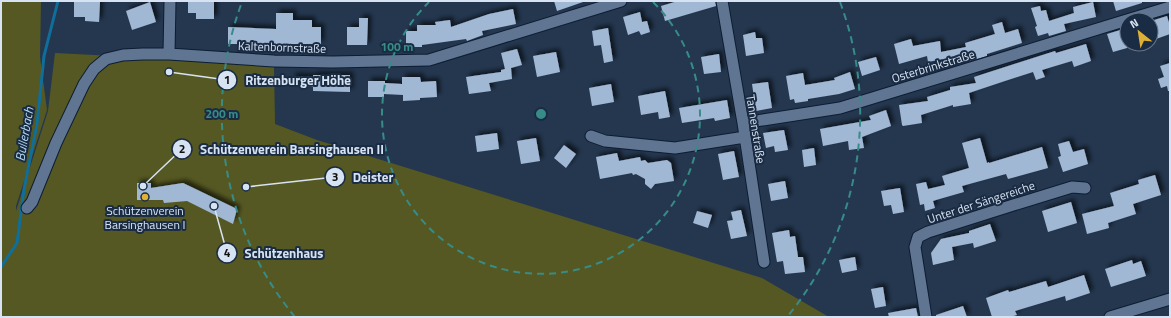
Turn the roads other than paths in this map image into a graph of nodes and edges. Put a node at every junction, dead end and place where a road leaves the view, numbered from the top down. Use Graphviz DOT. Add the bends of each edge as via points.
graph roads {
  1 [pos="170,1"];
  2 [pos="621,1"];
  3 [pos="722,1"];
  4 [pos="1170,7"];
  5 [pos="1153,12"];
  6 [pos="1119,22"];
  7 [pos="169,54"];
  8 [pos="743,123"];
  9 [pos="591,136"];
  10 [pos="745,137"];
  11 [pos="1085,188"];
  12 [pos="27,208"];
  13 [pos="764,262"];
  14 [pos="1170,299"];
  15 [pos="926,317"];
  16 [pos="1110,317"];
  1 -- 7 [label="street"];
  2 -- 7 [label="street, Kaltenbornstraße" via="429,60 274,61"];
  3 -- 8 [label="street, Tannenstraße"];
  4 -- 5 [label="street, Osterbrinkstraße"];
  6 -- 8 [label="street, Osterbrinkstraße" via="840,108"];
  7 -- 12 [label="street, Kaltenbornstraße" via="123,55 106,59 94,69 84,84 32,202"];
  8 -- 10 [label="street, Tannenstraße"];
  9 -- 10 [label="street" via="605,141 675,148"];
  10 -- 13 [label="street, Tannenstraße"];
  11 -- 15 [label="street, Unter der Sängereiche" via="1072,187 1007,206 918,237 915,247"];
  14 -- 16 [label="street"];
}
